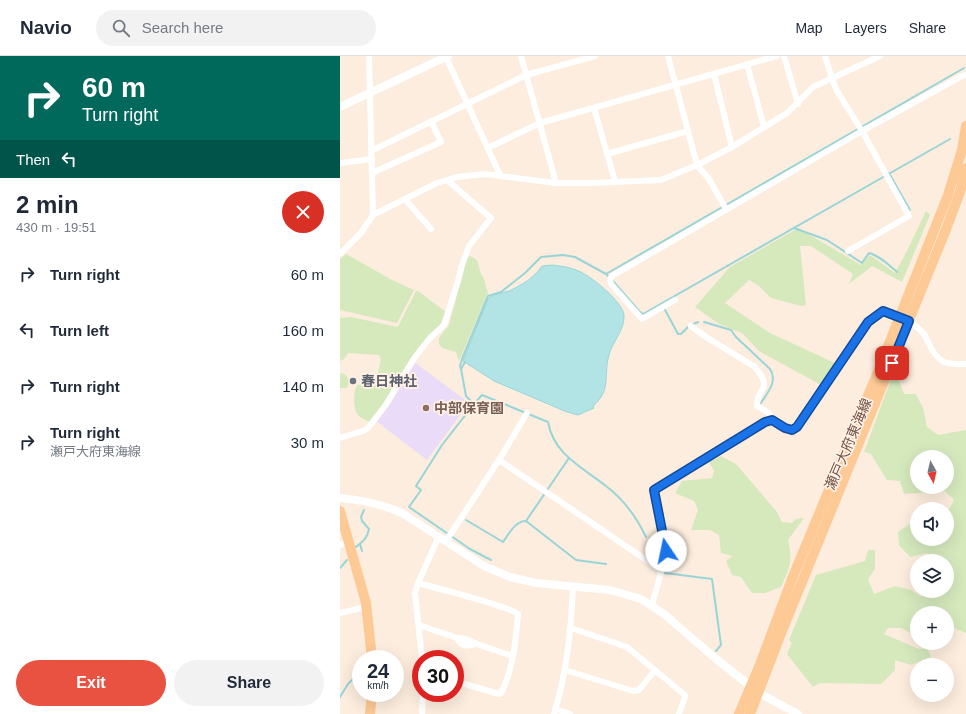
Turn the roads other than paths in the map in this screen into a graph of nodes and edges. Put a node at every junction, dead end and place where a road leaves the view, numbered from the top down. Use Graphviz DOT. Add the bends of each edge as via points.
graph roads {
  1 [pos="368,56"];
  2 [pos="521,56"];
  3 [pos="596,56"];
  4 [pos="668,56"];
  5 [pos="776,56"];
  6 [pos="784,56"];
  7 [pos="825,56"];
  8 [pos="880,56"];
  9 [pos="447,57"];
  10 [pos="769,57"];
  11 [pos="747,64"];
  12 [pos="714,74"];
  13 [pos="526,75"];
  14 [pos="966,75"];
  15 [pos="832,79"];
  16 [pos="676,85"];
  17 [pos="369,94"];
  18 [pos="467,104"];
  19 [pos="798,104"];
  20 [pos="340,106"];
  21 [pos="594,108"];
  22 [pos="431,121"];
  23 [pos="540,123"];
  24 [pos="966,126"];
  25 [pos="764,127"];
  26 [pos="688,131"];
  27 [pos="862,131"];
  28 [pos="732,147"];
  29 [pos="488,148"];
  30 [pos="371,150"];
  31 [pos="607,154"];
  32 [pos="372,159"];
  33 [pos="340,163"];
  34 [pos="697,165"];
  35 [pos="966,168"];
  36 [pos="372,173"];
  37 [pos="500,175"];
  38 [pos="447,180"];
  39 [pos="615,181"];
  40 [pos="556,182"];
  41 [pos="405,199"];
  42 [pos="726,209"];
  43 [pos="373,215"];
  44 [pos="431,229"];
  45 [pos="848,251"];
  46 [pos="340,254"];
  47 [pos="675,300"];
  48 [pos="905,319"];
  49 [pos="692,326"];
  50 [pos="966,364"];
  51 [pos="527,412"];
  52 [pos="772,420"];
  53 [pos="340,438"];
  54 [pos="499,460"];
  55 [pos="340,498"];
  56 [pos="340,511"];
  57 [pos="443,538"];
  58 [pos="344,543"];
  59 [pos="662,570"];
  60 [pos="418,583"];
  61 [pos="572,586"];
  62 [pos="652,605"];
  63 [pos="366,607"];
  64 [pos="340,613"];
  65 [pos="419,626"];
  66 [pos="571,628"];
  67 [pos="371,650"];
  68 [pos="421,650"];
  69 [pos="512,656"];
  70 [pos="565,670"];
  71 [pos="655,670"];
  72 [pos="464,684"];
  73 [pos="751,686"];
  74 [pos="759,693"];
  75 [pos="371,702"];
  76 [pos="422,702"];
  77 [pos="554,712"];
  78 [pos="370,714"];
  79 [pos="422,714"];
  80 [pos="570,714"];
  81 [pos="679,714"];
  82 [pos="739,714"];
  83 [pos="750,714"];
  84 [pos="798,714"];
  1 -- 17 [label="street"];
  2 -- 13 [label="street"];
  3 -- 13 [label="street"];
  4 -- 16 [label="street"];
  5 -- 10 [label="street"];
  6 -- 19 [label="street"];
  7 -- 15 [label="street"];
  8 -- 15 [label="street"];
  9 -- 17 [label="street"];
  9 -- 18 [label="street"];
  10 -- 11 [label="street"];
  11 -- 12 [label="street"];
  11 -- 25 [label="street"];
  12 -- 16 [label="street"];
  12 -- 28 [label="street"];
  13 -- 18 [label="street"];
  13 -- 23 [label="street"];
  14 -- 27 [label="street"];
  15 -- 19 [label="street" via="813,87"];
  15 -- 27 [label="street"];
  16 -- 21 [label="street"];
  16 -- 26 [label="street"];
  17 -- 20 [label="street"];
  17 -- 30 [label="street"];
  18 -- 22 [label="street"];
  18 -- 29 [label="street"];
  19 -- 25 [label="street"];
  21 -- 23 [label="street"];
  21 -- 31 [label="street"];
  22 -- 30 [label="street"];
  22 -- 36 [label="street" via="441,142"];
  23 -- 29 [label="street"];
  23 -- 40 [label="street"];
  24 -- 48 [label="main road, 瀬戸大府東海線" via="962,150 948,195"];
  25 -- 28 [label="street"];
  26 -- 31 [label="street"];
  26 -- 34 [label="street"];
  27 -- 42 [label="street"];
  27 -- 45 [label="street" via="909,216"];
  28 -- 34 [label="street"];
  29 -- 37 [label="street"];
  30 -- 32 [label="street"];
  31 -- 39 [label="street"];
  32 -- 33 [label="street"];
  32 -- 36 [label="street"];
  34 -- 39 [label="street" via="661,180"];
  34 -- 42 [label="street" via="709,179"];
  35 -- 48 [label="main road, 瀬戸大府東海線" via="960,192"];
  36 -- 43 [label="street"];
  37 -- 38 [label="street" via="485,174"];
  37 -- 40 [label="street"];
  38 -- 41 [label="street"];
  38 -- 53 [label="street" via="491,218 469,246 444,325 415,357 386,406 368,428"];
  39 -- 40 [label="street"];
  41 -- 43 [label="street"];
  41 -- 44 [label="street"];
  42 -- 47 [label="street" via="610,279 611,284 642,319"];
  43 -- 46 [label="street" via="361,233"];
  48 -- 50 [label="street" via="922,331 934,354 941,361"];
  48 -- 52 [label="street" via="883,311 868,322 797,427 792,430"];
  48 -- 73 [label="main road, 瀬戸大府東海線" via="792,579"];
  48 -- 74 [label="main road, 瀬戸大府東海線"];
  49 -- 52 [label="street" via="754,367 760,374 764,379 764,385 757,406 769,412"];
  51 -- 54 [label="street"];
  52 -- 59 [label="street" via="654,490 666,551"];
  54 -- 57 [label="street"];
  54 -- 59 [label="street"];
  55 -- 57 [label="street" via="362,500 389,507"];
  56 -- 58 [label="main road"];
  57 -- 60 [label="street"];
  57 -- 61 [label="street" via="484,566 510,577 536,583"];
  58 -- 63 [label="main road"];
  59 -- 62 [label="street"];
  60 -- 65 [label="street" via="415,598"];
  60 -- 69 [label="street" via="516,612 518,614"];
  61 -- 62 [label="street" via="632,595"];
  61 -- 66 [label="street"];
  62 -- 73 [label="street"];
  63 -- 64 [label="street"];
  63 -- 67 [label="main road"];
  65 -- 68 [label="street"];
  65 -- 69 [label="street" via="466,639"];
  66 -- 70 [label="street"];
  66 -- 71 [label="street" via="627,647"];
  69 -- 72 [label="street" via="507,678 499,694"];
  70 -- 71 [label="street" via="636,691"];
  70 -- 77 [label="street"];
  71 -- 81 [label="street" via="684,695"];
  73 -- 74 [label="street"];
  73 -- 82 [label="main road, 瀬戸大府東海線"];
  74 -- 83 [label="main road, 瀬戸大府東海線"];
  74 -- 84 [label="street"];
  75 -- 78 [label="main road"];
  76 -- 79 [label="street"];
  77 -- 80 [label="street"];
}
